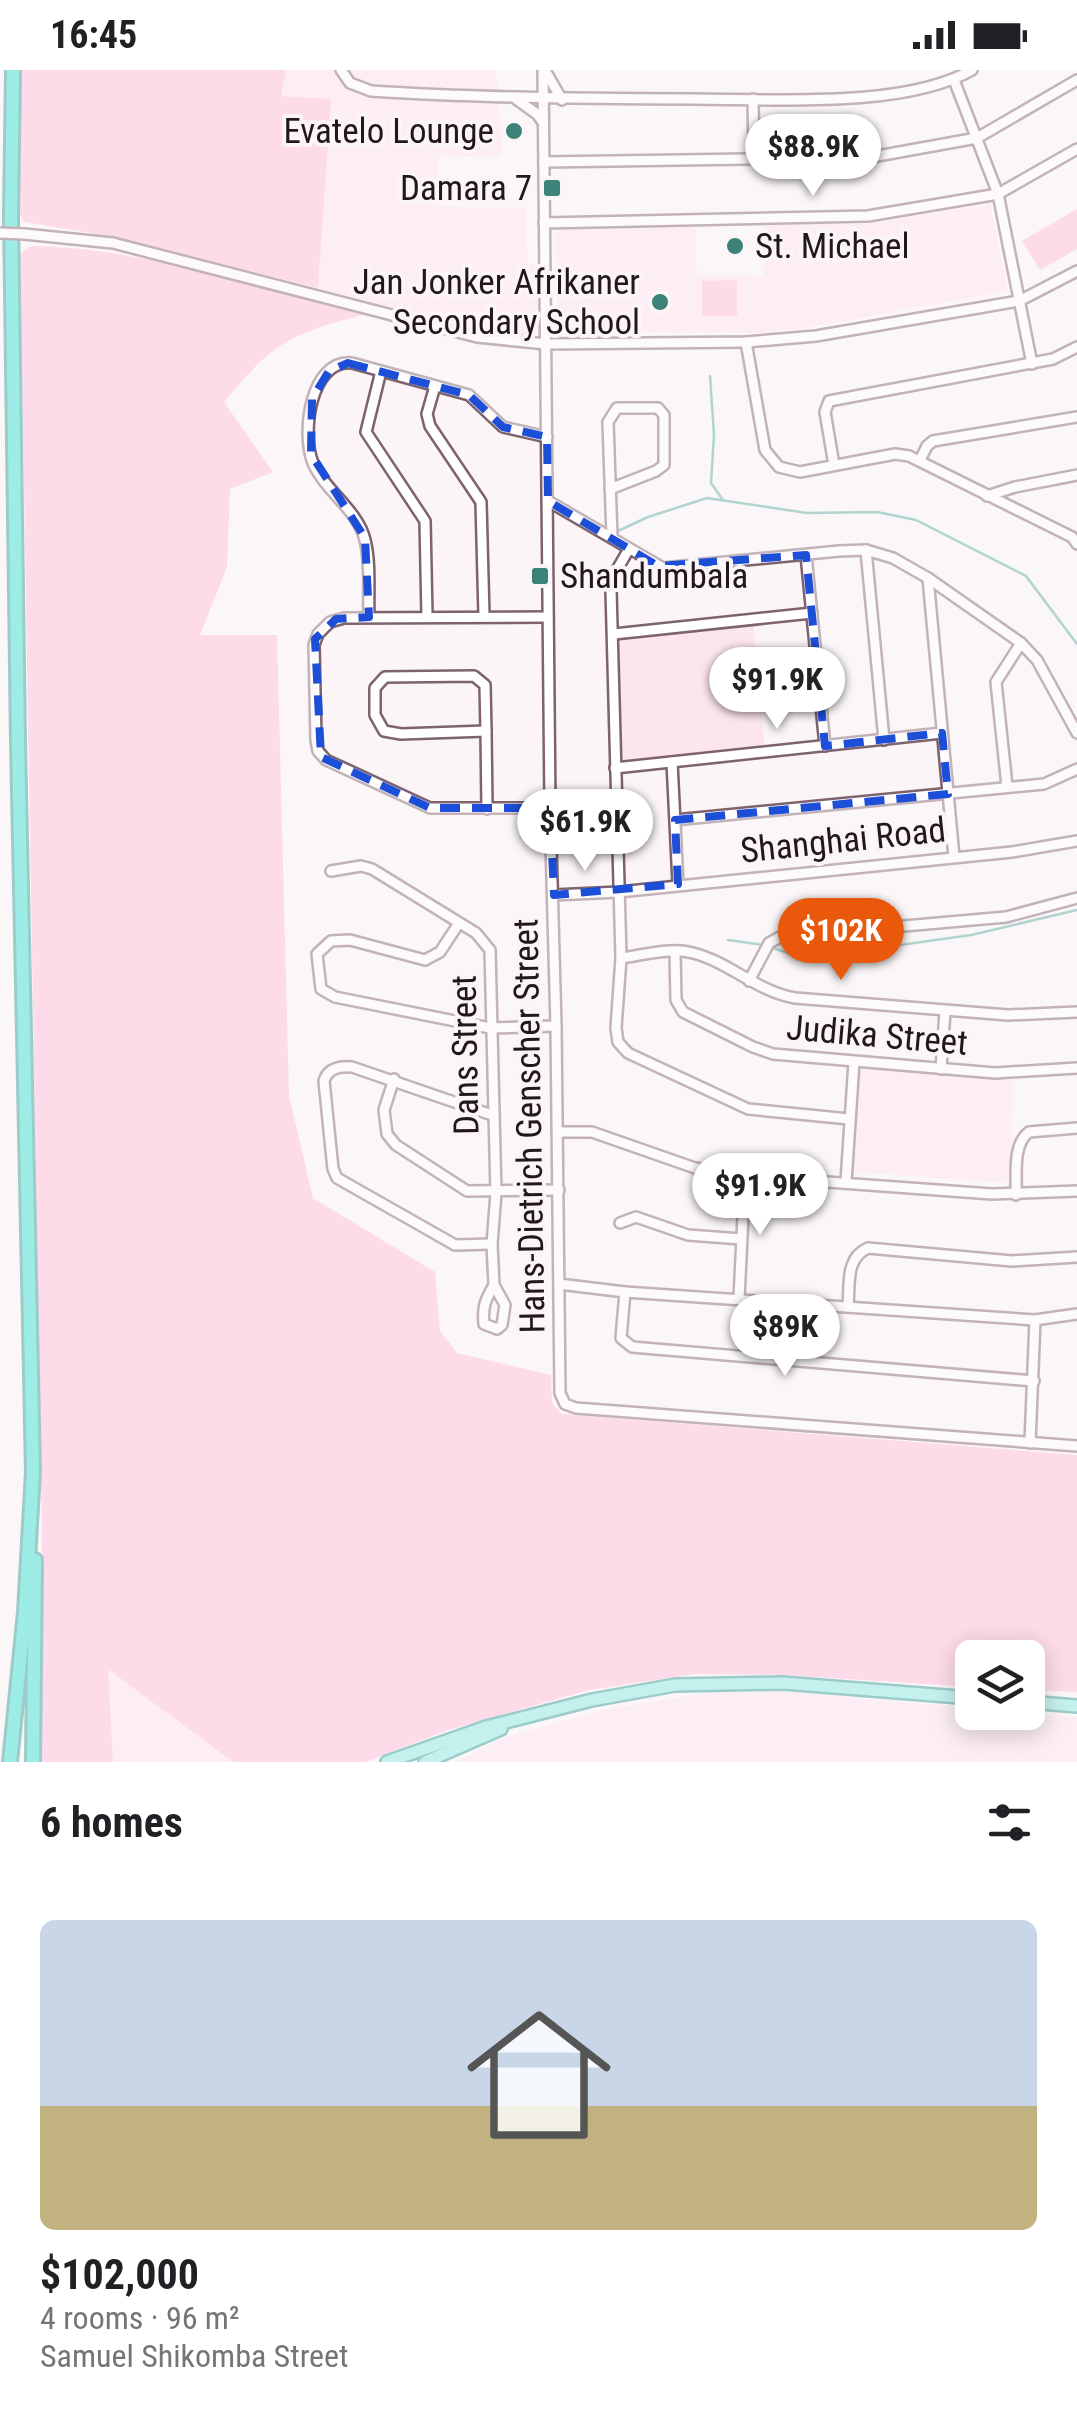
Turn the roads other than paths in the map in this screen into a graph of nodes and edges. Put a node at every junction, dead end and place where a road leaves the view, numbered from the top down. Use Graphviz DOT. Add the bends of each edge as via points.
graph roads {
  1 [pos="13,70"];
  2 [pos="341,70"];
  3 [pos="544,70"];
  4 [pos="972,70"];
  5 [pos="954,80"];
  6 [pos="1077,80"];
  7 [pos="515,99"];
  8 [pos="544,100"];
  9 [pos="562,100"];
  10 [pos="753,100"];
  11 [pos="544,124"];
  12 [pos="977,138"];
  13 [pos="1077,149"];
  14 [pos="754,158"];
  15 [pos="544,162"];
  16 [pos="998,194"];
  17 [pos="544,224"];
  18 [pos="0,233"];
  19 [pos="1077,271"];
  20 [pos="1019,302"];
  21 [pos="746,342"];
  22 [pos="546,344"];
  23 [pos="1077,347"];
  24 [pos="1032,364"];
  25 [pos="381,371"];
  26 [pos="436,386"];
  27 [pos="1077,417"];
  28 [pos="547,437"];
  29 [pos="920,460"];
  30 [pos="834,465"];
  31 [pos="1077,475"];
  32 [pos="610,488"];
  33 [pos="988,496"];
  34 [pos="548,501"];
  35 [pos="612,537"];
  36 [pos="1075,539"];
  37 [pos="629,548"];
  38 [pos="866,550"];
  39 [pos="806,554"];
  40 [pos="928,578"];
  41 [pos="812,613"];
  42 [pos="427,616"];
  43 [pos="484,616"];
  44 [pos="369,617"];
  45 [pos="548,617"];
  46 [pos="614,634"];
  47 [pos="1021,643"];
  48 [pos="486,731"];
  49 [pos="1077,733"];
  50 [pos="942,734"];
  51 [pos="884,740"];
  52 [pos="825,746"];
  53 [pos="672,762"];
  54 [pos="615,768"];
  55 [pos="1077,769"];
  56 [pos="1006,786"];
  57 [pos="948,794"];
  58 [pos="550,808"];
  59 [pos="487,809"];
  60 [pos="676,820"];
  61 [pos="1077,841"];
  62 [pos="954,857"];
  63 [pos="331,872"];
  64 [pos="678,884"];
  65 [pos="618,892"];
  66 [pos="554,895"];
  67 [pos="1077,898"];
  68 [pos="459,924"];
  69 [pos="675,952"];
  70 [pos="621,958"];
  71 [pos="750,981"];
  72 [pos="945,1011"];
  73 [pos="1077,1012"];
  74 [pos="556,1026"];
  75 [pos="490,1028"];
  76 [pos="854,1062"];
  77 [pos="1077,1068"];
  78 [pos="941,1069"];
  79 [pos="394,1079"];
  80 [pos="492,1115"];
  81 [pos="850,1118"];
  82 [pos="1077,1128"];
  83 [pos="558,1132"];
  84 [pos="746,1176"];
  85 [pos="846,1182"];
  86 [pos="558,1190"];
  87 [pos="1077,1192"];
  88 [pos="496,1193"];
  89 [pos="1016,1195"];
  90 [pos="620,1223"];
  91 [pos="741,1238"];
  92 [pos="492,1244"];
  93 [pos="1077,1257"];
  94 [pos="559,1284"];
  95 [pos="494,1285"];
  96 [pos="624,1292"];
  97 [pos="740,1298"];
  98 [pos="848,1306"];
  99 [pos="1077,1314"];
  100 [pos="1035,1320"];
  101 [pos="1034,1381"];
  102 [pos="1030,1442"];
  103 [pos="1077,1446"];
  104 [pos="33,1472"];
  105 [pos="955,1697"];
  106 [pos="1045,1703"];
  107 [pos="1077,1706"];
  108 [pos="509,1723"];
  109 [pos="10,1762"];
  110 [pos="33,1762"];
  111 [pos="386,1762"];
  112 [pos="425,1762"];
  1 -- 104 [label="highway"];
  2 -- 7 [label="street" via="350,83 371,90"];
  3 -- 8 [label="street, Hans-Dietrich Genscher Street"];
  3 -- 9 [label="street"];
  4 -- 5 [label="street"];
  5 -- 10 [label="street" via="862,96"];
  5 -- 12 [label="street"];
  6 -- 12 [label="street"];
  7 -- 8 [label="street"];
  7 -- 11 [label="street"];
  8 -- 9 [label="street"];
  8 -- 11 [label="street, Hans-Dietrich Genscher Street"];
  9 -- 10 [label="street"];
  10 -- 14 [label="street"];
  11 -- 15 [label="street, Hans-Dietrich Genscher Street"];
  12 -- 14 [label="street" via="864,158"];
  12 -- 16 [label="street"];
  13 -- 16 [label="street"];
  14 -- 15 [label="street"];
  15 -- 17 [label="street, Hans-Dietrich Genscher Street"];
  16 -- 17 [label="street" via="860,217"];
  16 -- 20 [label="street"];
  17 -- 22 [label="street, Hans-Dietrich Genscher Street"];
  18 -- 22 [label="street, bridge" via="114,242 477,337"];
  19 -- 20 [label="street"];
  20 -- 21 [label="street"];
  20 -- 24 [label="street"];
  21 -- 22 [label="street"];
  21 -- 30 [label="street" via="771,460 793,472"];
  22 -- 28 [label="street, Hans-Dietrich Genscher Street"];
  23 -- 24 [label="street"];
  24 -- 30 [label="street" via="830,401 825,412"];
  25 -- 26 [label="street"];
  25 -- 42 [label="street" via="366,432 426,524"];
  25 -- 44 [label="street" via="337,365 314,392 309,410 312,460 365,538"];
  26 -- 28 [label="street" via="474,398 503,427"];
  26 -- 43 [label="street" via="428,422 482,507"];
  27 -- 29 [label="street" via="933,442"];
  28 -- 34 [label="street, Hans-Dietrich Genscher Street"];
  29 -- 30 [label="street" via="895,454"];
  29 -- 33 [label="street"];
  31 -- 33 [label="street"];
  32 -- 32 [label="street" via="609,416 617,408 658,408 664,415 664,465"];
  32 -- 35 [label="street"];
  33 -- 36 [label="street"];
  34 -- 35 [label="street"];
  34 -- 45 [label="street, Hans-Dietrich Genscher Street"];
  35 -- 37 [label="street"];
  37 -- 39 [label="street" via="669,568"];
  37 -- 46 [label="street" via="612,584"];
  38 -- 39 [label="street"];
  38 -- 40 [label="street"];
  38 -- 51 [label="street"];
  39 -- 41 [label="street"];
  40 -- 47 [label="street"];
  40 -- 50 [label="street"];
  41 -- 46 [label="street"];
  41 -- 52 [label="street"];
  42 -- 43 [label="street"];
  42 -- 44 [label="street"];
  43 -- 45 [label="street"];
  44 -- 59 [label="street" via="336,619 316,639 318,751 332,764 425,806"];
  45 -- 58 [label="street, Hans-Dietrich Genscher Street"];
  46 -- 54 [label="street"];
  47 -- 49 [label="street"];
  47 -- 56 [label="street" via="996,682"];
  48 -- 48 [label="street" via="486,685 479,677 386,677 376,685 375,715 384,731"];
  48 -- 59 [label="street"];
  50 -- 51 [label="street"];
  50 -- 57 [label="street"];
  51 -- 52 [label="street"];
  52 -- 53 [label="street"];
  53 -- 54 [label="street"];
  53 -- 60 [label="street"];
  54 -- 65 [label="street"];
  55 -- 56 [label="street" via="1044,784"];
  56 -- 57 [label="street"];
  57 -- 60 [label="street"];
  57 -- 62 [label="street"];
  58 -- 59 [label="street"];
  58 -- 66 [label="street, Hans-Dietrich Genscher Street"];
  60 -- 64 [label="street"];
  61 -- 62 [label="street, Shanghai Road"];
  62 -- 64 [label="street, Shanghai Road"];
  63 -- 68 [label="street, Dans Street" via="372,869"];
  64 -- 65 [label="street, Shanghai Road"];
  65 -- 66 [label="street, Shanghai Road"];
  65 -- 70 [label="street"];
  66 -- 74 [label="street, Hans-Dietrich Genscher Street"];
  67 -- 71 [label="street" via="1006,916 780,936"];
  68 -- 75 [label="street, Dans Street" via="490,950"];
  68 -- 75 [label="street" via="440,952 425,960 331,940 317,954 319,985 328,995"];
  69 -- 70 [label="street"];
  69 -- 71 [label="street" via="694,953"];
  69 -- 76 [label="street, Judika Street" via="676,1000 688,1016 760,1051"];
  70 -- 81 [label="street" via="616,1028 628,1053 748,1109"];
  71 -- 72 [label="street" via="795,998"];
  72 -- 73 [label="street"];
  72 -- 78 [label="street"];
  74 -- 75 [label="street"];
  74 -- 83 [label="street, Hans-Dietrich Genscher Street"];
  75 -- 80 [label="street, Dans Street"];
  76 -- 78 [label="street, Judika Street"];
  76 -- 81 [label="street"];
  77 -- 78 [label="street, Judika Street" via="1002,1074"];
  79 -- 80 [label="street"];
  79 -- 88 [label="street" via="384,1106 392,1142 467,1191"];
  79 -- 92 [label="street" via="352,1067 329,1071 322,1090 335,1174 455,1244"];
  80 -- 88 [label="street, Dans Street"];
  81 -- 85 [label="street"];
  82 -- 89 [label="street" via="1022,1136"];
  83 -- 84 [label="street" via="592,1132 695,1168"];
  83 -- 86 [label="street, Hans-Dietrich Genscher Street"];
  84 -- 85 [label="street"];
  84 -- 91 [label="street"];
  85 -- 89 [label="street"];
  86 -- 88 [label="street"];
  86 -- 94 [label="street, Hans-Dietrich Genscher Street"];
  87 -- 89 [label="street"];
  88 -- 92 [label="street, Dans Street"];
  90 -- 91 [label="street" via="636,1217 688,1235"];
  91 -- 97 [label="street"];
  92 -- 95 [label="street, Dans Street"];
  93 -- 98 [label="street" via="1012,1261 868,1248 852,1262"];
  94 -- 96 [label="street"];
  94 -- 102 [label="street, Hans-Dietrich Genscher Street" via="558,1381 563,1402 576,1408"];
  96 -- 97 [label="street"];
  96 -- 101 [label="street" via="621,1338 632,1347"];
  97 -- 98 [label="street"];
  98 -- 100 [label="street"];
  99 -- 100 [label="street"];
  100 -- 101 [label="street"];
  101 -- 102 [label="street"];
  102 -- 103 [label="street"];
  104 -- 109 [label="highway"];
  104 -- 110 [label="highway"];
  105 -- 108 [label="main road" via="783,1683 691,1684 592,1700"];
  106 -- 107 [label="main road"];
  108 -- 111 [label="main road"];
  108 -- 112 [label="main road"];
}
